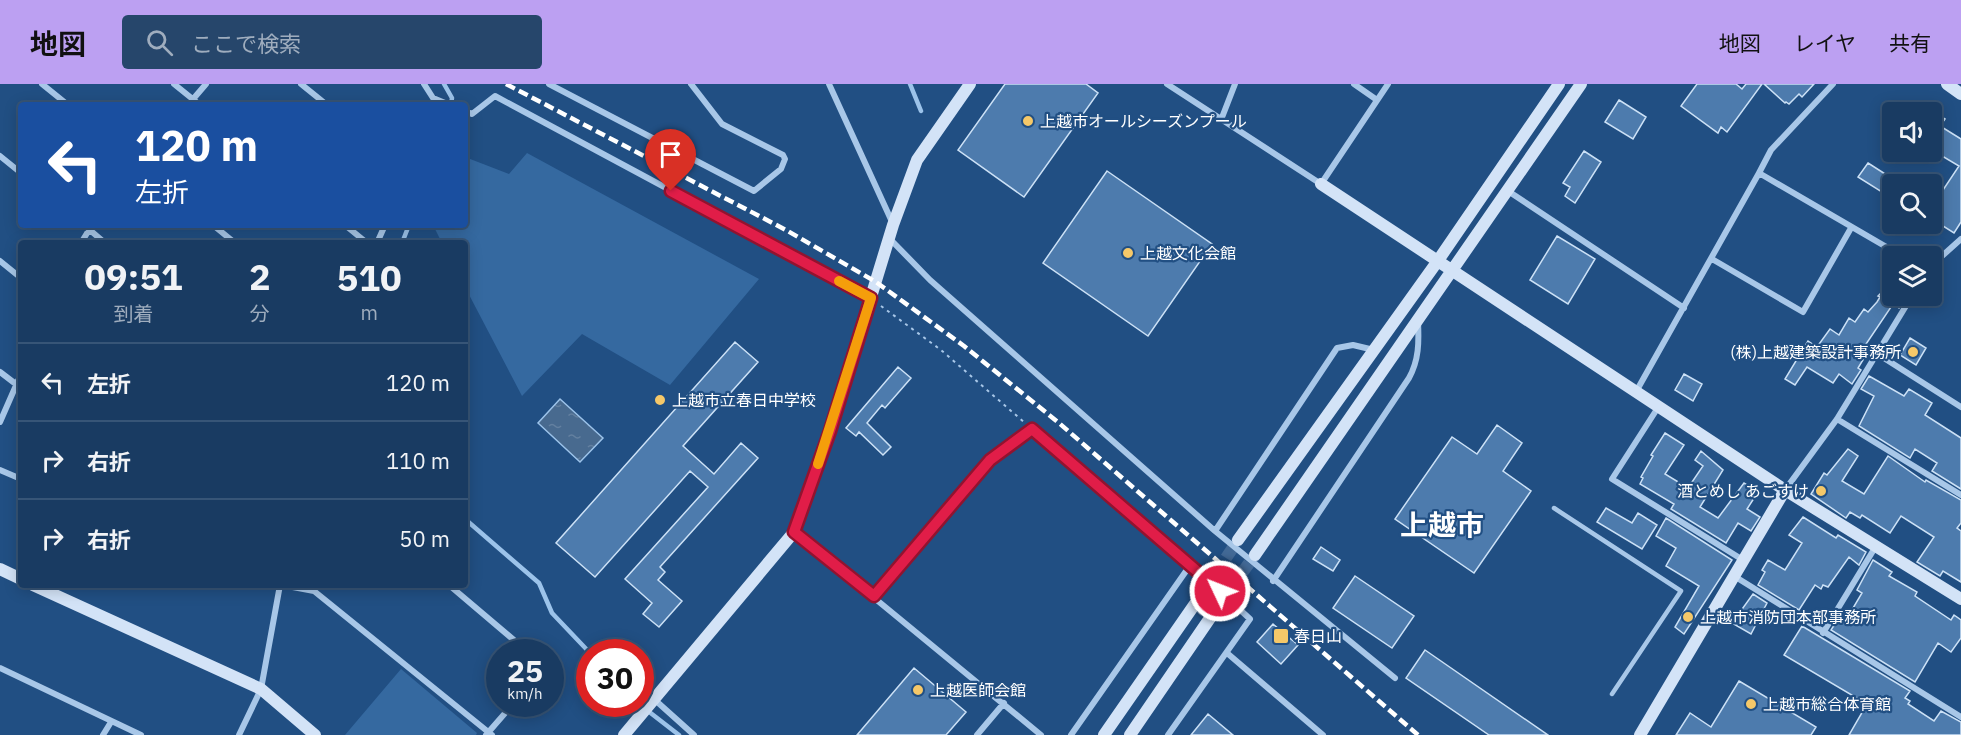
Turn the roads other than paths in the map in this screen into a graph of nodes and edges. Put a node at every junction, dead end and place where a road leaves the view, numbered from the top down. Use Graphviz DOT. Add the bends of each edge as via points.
graph roads {
  1 [pos="42,84"];
  2 [pos="174,84"];
  3 [pos="206,84"];
  4 [pos="301,84"];
  5 [pos="424,84"];
  6 [pos="549,84"];
  7 [pos="691,84"];
  8 [pos="829,84"];
  9 [pos="970,84"];
  10 [pos="1167,84"];
  11 [pos="1234,84"];
  12 [pos="1354,84"];
  13 [pos="1388,84"];
  14 [pos="1559,84"];
  15 [pos="1581,84"];
  16 [pos="1833,84"];
  17 [pos="1947,84"];
  18 [pos="1961,93"];
  19 [pos="1377,100"];
  20 [pos="64,102"];
  21 [pos="191,102"];
  22 [pos="323,102"];
  23 [pos="431,102"];
  24 [pos="468,112"];
  25 [pos="1221,120"];
  26 [pos="0,156"];
  27 [pos="18,171"];
  28 [pos="1759,173"];
  29 [pos="1321,184"];
  30 [pos="1507,190"];
  31 [pos="893,225"];
  32 [pos="90,228"];
  33 [pos="217,228"];
  34 [pos="349,228"];
  35 [pos="1851,228"];
  36 [pos="890,239"];
  37 [pos="1961,239"];
  38 [pos="102,240"];
  39 [pos="231,240"];
  40 [pos="363,240"];
  41 [pos="1884,246"];
  42 [pos="1942,257"];
  43 [pos="1712,260"];
  44 [pos="0,261"];
  45 [pos="1437,262"];
  46 [pos="1453,271"];
  47 [pos="18,276"];
  48 [pos="871,298"];
  49 [pos="1906,306"];
  50 [pos="1684,308"];
  51 [pos="1418,321"];
  52 [pos="1374,350"];
  53 [pos="1876,353"];
  54 [pos="0,372"];
  55 [pos="18,386"];
  56 [pos="18,389"];
  57 [pos="1637,390"];
  58 [pos="1660,405"];
  59 [pos="1961,407"];
  60 [pos="1837,419"];
  61 [pos="0,422"];
  62 [pos="0,470"];
  63 [pos="18,478"];
  64 [pos="1785,490"];
  65 [pos="1961,495"];
  66 [pos="1554,508"];
  67 [pos="1215,531"];
  68 [pos="794,532"];
  69 [pos="1238,540"];
  70 [pos="1876,546"];
  71 [pos="1255,555"];
  72 [pos="1743,560"];
  73 [pos="1191,564"];
  74 [pos="0,569"];
  75 [pos="1734,576"];
  76 [pos="18,578"];
  77 [pos="1273,581"];
  78 [pos="40,588"];
  79 [pos="280,588"];
  80 [pos="298,588"];
  81 [pos="453,588"];
  82 [pos="1206,588"];
  83 [pos="874,596"];
  84 [pos="1961,599"];
  85 [pos="1221,602"];
  86 [pos="1823,633"];
  87 [pos="513,639"];
  88 [pos="1227,653"];
  89 [pos="0,668"];
  90 [pos="1395,678"];
  91 [pos="261,689"];
  92 [pos="1612,694"];
  93 [pos="655,699"];
  94 [pos="1004,704"];
  95 [pos="503,717"];
  96 [pos="1961,717"];
  97 [pos="111,722"];
  98 [pos="489,734"];
  99 [pos="103,735"];
  100 [pos="141,735"];
  101 [pos="239,735"];
  102 [pos="315,735"];
  103 [pos="624,735"];
  104 [pos="694,735"];
  105 [pos="977,735"];
  106 [pos="1041,735"];
  107 [pos="1071,735"];
  108 [pos="1104,735"];
  109 [pos="1130,735"];
  110 [pos="1168,735"];
  111 [pos="1323,735"];
  112 [pos="1640,735"];
  1 -- 20 [label="street"];
  2 -- 21 [label="street"];
  3 -- 21 [label="street"];
  4 -- 22 [label="street"];
  5 -- 23 [label="street"];
  6 -- 7 [label="street" via="754,191 781,169 783,155 722,124"];
  8 -- 31 [label="street"];
  9 -- 31 [label="street" via="917,160"];
  10 -- 25 [label="street"];
  11 -- 25 [label="street"];
  12 -- 19 [label="street"];
  13 -- 19 [label="street"];
  14 -- 45 [label="street"];
  15 -- 30 [label="street"];
  16 -- 28 [label="street" via="1779,142"];
  17 -- 18 [label="street"];
  19 -- 29 [label="street"];
  24 -- 48 [label="street" via="472,114 495,96"];
  25 -- 29 [label="street"];
  26 -- 27 [label="street"];
  28 -- 35 [label="street"];
  28 -- 43 [label="street"];
  29 -- 45 [label="street"];
  30 -- 46 [label="street"];
  30 -- 50 [label="street"];
  31 -- 36 [label="street"];
  32 -- 38 [label="street"];
  33 -- 39 [label="street"];
  34 -- 40 [label="street"];
  35 -- 41 [label="street"];
  35 -- 43 [label="street" via="1803,312"];
  36 -- 48 [label="street"];
  36 -- 67 [label="street" via="930,280"];
  37 -- 42 [label="street"];
  43 -- 50 [label="street"];
  44 -- 47 [label="street"];
  45 -- 46 [label="street"];
  45 -- 52 [label="street"];
  46 -- 51 [label="street"];
  46 -- 57 [label="street"];
  48 -- 68 [label="street"];
  49 -- 53 [label="street"];
  50 -- 57 [label="street"];
  51 -- 71 [label="street"];
  51 -- 77 [label="street" via="1416,366"];
  52 -- 67 [label="street" via="1353,345 1337,348"];
  52 -- 69 [label="street"];
  53 -- 59 [label="street"];
  53 -- 60 [label="street"];
  54 -- 55 [label="street"];
  56 -- 61 [label="street"];
  57 -- 58 [label="street"];
  58 -- 64 [label="street"];
  58 -- 72 [label="street" via="1612,479"];
  60 -- 64 [label="street"];
  60 -- 65 [label="street"];
  62 -- 63 [label="street"];
  64 -- 70 [label="street"];
  64 -- 72 [label="street"];
  66 -- 92 [label="lane" via="1681,591"];
  67 -- 77 [label="street"];
  68 -- 83 [label="street"];
  68 -- 93 [label="street"];
  70 -- 84 [label="street"];
  70 -- 86 [label="street"];
  72 -- 75 [label="street"];
  73 -- 83 [label="street" via="1032,429 990,460"];
  73 -- 88 [label="street" via="1250,619"];
  73 -- 107 [label="street"];
  74 -- 76 [label="street"];
  75 -- 86 [label="street"];
  75 -- 112 [label="street"];
  77 -- 90 [label="street"];
  78 -- 91 [label="street"];
  79 -- 91 [label="street"];
  80 -- 98 [label="street" via="315,591"];
  81 -- 87 [label="street"];
  82 -- 108 [label="street"];
  83 -- 94 [label="street"];
  85 -- 109 [label="street"];
  86 -- 96 [label="street"];
  88 -- 110 [label="street"];
  88 -- 111 [label="street"];
  89 -- 97 [label="street"];
  91 -- 101 [label="street"];
  91 -- 102 [label="street"];
  93 -- 103 [label="street"];
  93 -- 104 [label="street"];
  94 -- 105 [label="street"];
  94 -- 106 [label="street"];
  95 -- 98 [label="street"];
  97 -- 99 [label="street"];
  97 -- 100 [label="street"];
}
